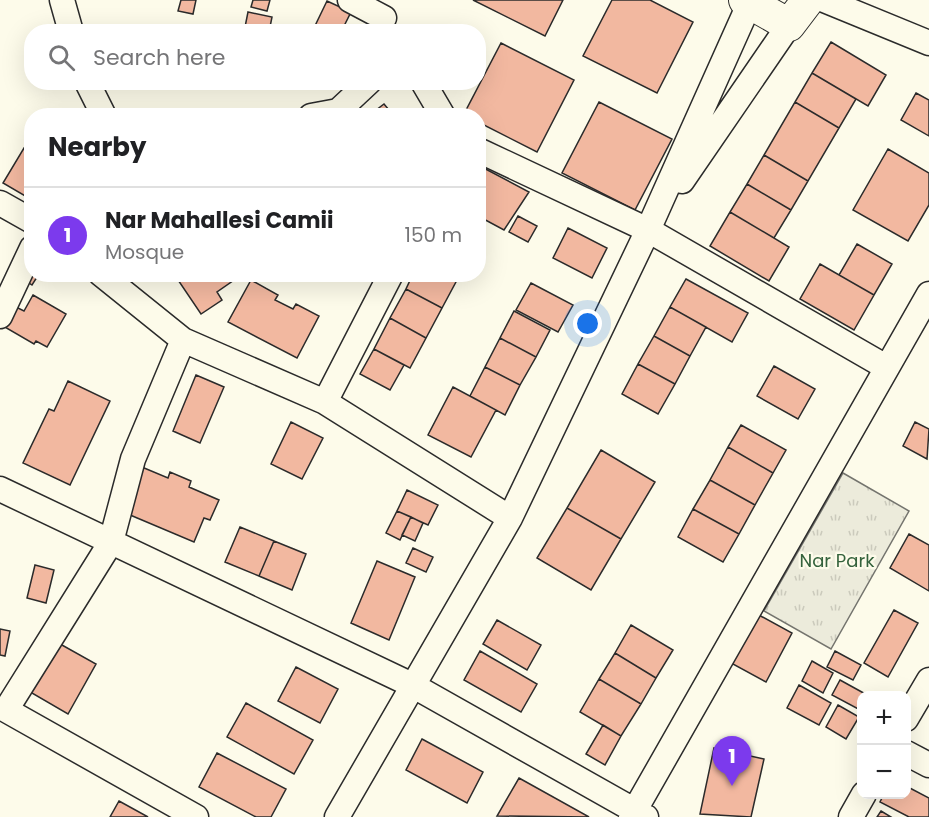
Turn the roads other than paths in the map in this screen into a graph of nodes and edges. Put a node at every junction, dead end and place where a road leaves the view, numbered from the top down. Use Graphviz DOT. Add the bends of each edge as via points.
graph roads {
  1 [pos="62,0"];
  2 [pos="350,0"];
  3 [pos="808,0"];
  4 [pos="824,0"];
  5 [pos="748,1"];
  6 [pos="69,24"];
  7 [pos="382,24"];
  8 [pos="789,25"];
  9 [pos="929,43"];
  10 [pos="91,90"];
  11 [pos="360,90"];
  12 [pos="428,90"];
  13 [pos="100,108"];
  14 [pos="341,108"];
  15 [pos="438,108"];
  16 [pos="486,154"];
  17 [pos="0,203"];
  18 [pos="24,216"];
  19 [pos="648,230"];
  20 [pos="24,265"];
  21 [pos="111,282"];
  22 [pos="387,282"];
  23 [pos="929,294"];
  24 [pos="0,316"];
  25 [pos="183,340"];
  26 [pos="886,367"];
  27 [pos="325,402"];
  28 [pos="0,489"];
  29 [pos="510,518"];
  30 [pos="111,542"];
  31 [pos="929,680"];
  32 [pos="412,685"];
  33 [pos="911,711"];
  34 [pos="3,713"];
  35 [pos="911,756"];
  36 [pos="929,765"];
  37 [pos="862,799"];
  38 [pos="637,815"];
  39 [pos="196,817"];
  40 [pos="337,817"];
  41 [pos="851,817"];
  1 -- 6 [label="street"];
  2 -- 7 [label="street"];
  3 -- 8 [label="main road"];
  4 -- 9 [label="street"];
  5 -- 8 [label="main road"];
  5 -- 19 [label="street"];
  8 -- 19 [label="street"];
  10 -- 13 [label="street"];
  11 -- 14 [label="street"];
  12 -- 15 [label="street"];
  16 -- 19 [label="street"];
  17 -- 18 [label="street"];
  19 -- 26 [label="street"];
  19 -- 29 [label="street"];
  20 -- 24 [label="street"];
  21 -- 25 [label="street"];
  22 -- 27 [label="street"];
  23 -- 26 [label="street"];
  25 -- 27 [label="street"];
  25 -- 30 [label="street" via="133,459"];
  26 -- 38 [label="street"];
  27 -- 29 [label="street"];
  28 -- 30 [label="street"];
  29 -- 32 [label="street"];
  30 -- 32 [label="street"];
  30 -- 34 [label="street"];
  31 -- 33 [label="street"];
  32 -- 38 [label="street"];
  32 -- 40 [label="street"];
  34 -- 39 [label="street"];
  35 -- 36 [label="street"];
  37 -- 41 [label="street"];
}
